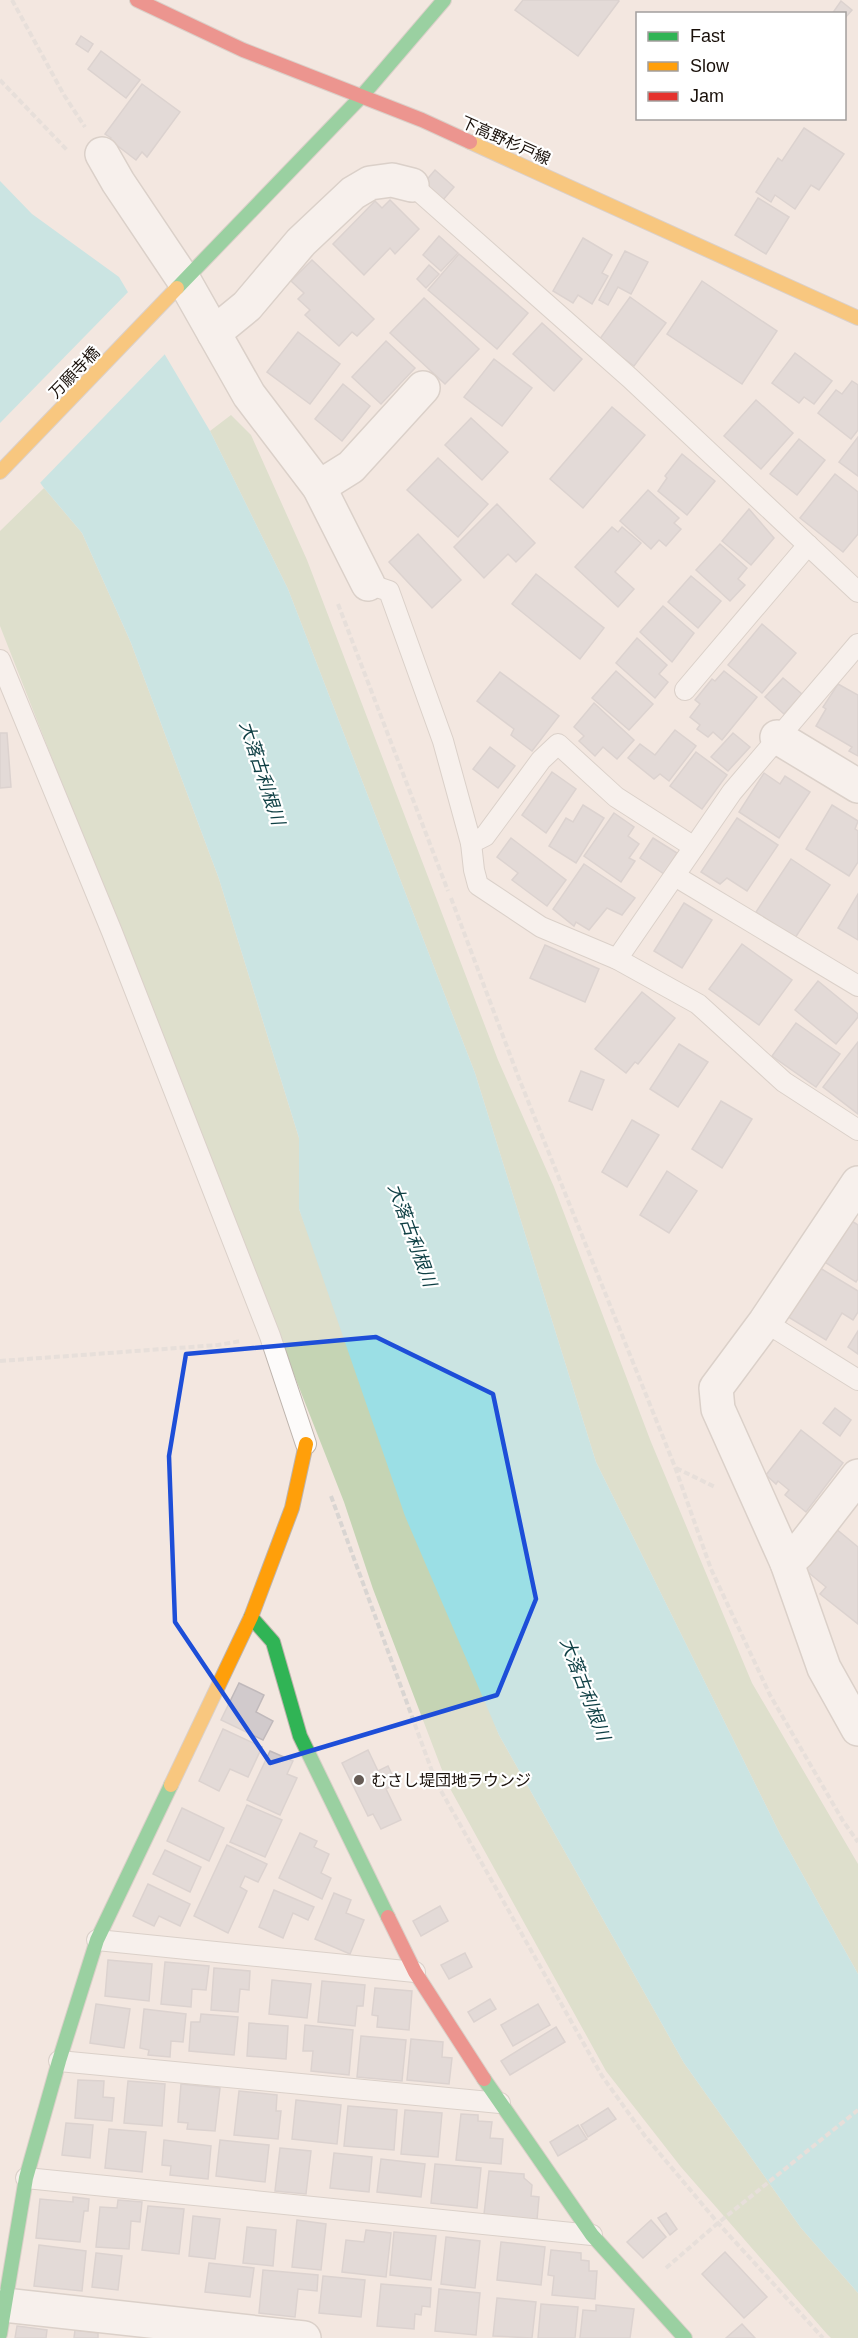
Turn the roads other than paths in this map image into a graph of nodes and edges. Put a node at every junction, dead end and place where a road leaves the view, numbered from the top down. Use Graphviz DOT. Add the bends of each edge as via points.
graph roads {
  1 [pos="137,0"];
  2 [pos="444,0"];
  3 [pos="361,97"];
  4 [pos="88,155"];
  5 [pos="412,185"];
  6 [pos="178,288"];
  7 [pos="858,318"];
  8 [pos="213,333"];
  9 [pos="423,388"];
  10 [pos="0,472"];
  11 [pos="319,487"];
  12 [pos="808,545"];
  13 [pos="368,584"];
  14 [pos="858,592"];
  15 [pos="858,644"];
  16 [pos="0,660"];
  17 [pos="686,690"];
  18 [pos="777,737"];
  19 [pos="858,786"];
  20 [pos="471,843"];
  21 [pos="694,847"];
  22 [pos="675,876"];
  23 [pos="617,959"];
  24 [pos="858,986"];
  25 [pos="858,1130"];
  26 [pos="857,1187"];
  27 [pos="765,1322"];
  28 [pos="858,1380"];
  29 [pos="306,1444"];
  30 [pos="858,1476"];
  31 [pos="787,1563"];
  32 [pos="251,1617"];
  33 [pos="858,1729"];
  34 [pos="97,1940"];
  35 [pos="415,1972"];
  36 [pos="59,2061"];
  37 [pos="500,2103"];
  38 [pos="26,2178"];
  39 [pos="592,2235"];
  40 [pos="2,2319"];
  41 [pos="304,2338"];
  42 [pos="685,2338"];
  1 -- 3 [label="street, 下高野杉戸線" via="243,50"];
  2 -- 3 [label="street, 万願寺橋"];
  3 -- 6 [label="street, 万願寺橋"];
  3 -- 7 [label="street, 下高野杉戸線" via="422,120"];
  4 -- 6 [label="street" via="118,182"];
  5 -- 8 [label="street" via="392,180 370,183 353,193 301,242 247,306"];
  5 -- 12 [label="lane" via="622,370"];
  6 -- 8 [label="street"];
  6 -- 10 [label="street, 万願寺橋"];
  8 -- 11 [label="street" via="249,395"];
  9 -- 11 [label="street" via="351,467"];
  11 -- 13 [label="street"];
  12 -- 14 [label="lane"];
  12 -- 17 [label="lane"];
  13 -- 20 [label="lane" via="389,591 443,741"];
  15 -- 18 [label="lane"];
  16 -- 29 [label="lane" via="112,932 270,1336"];
  18 -- 19 [label="street"];
  18 -- 21 [label="lane"];
  20 -- 21 [label="lane" via="485,837 541,760 558,744 616,796"];
  20 -- 23 [label="lane" via="478,885 541,927"];
  21 -- 22 [label="lane"];
  22 -- 23 [label="lane"];
  22 -- 24 [label="lane"];
  23 -- 25 [label="lane" via="698,1004 784,1082"];
  26 -- 27 [label="street"];
  27 -- 28 [label="lane"];
  27 -- 31 [label="street" via="716,1388 718,1409"];
  29 -- 32 [label="street" via="292,1508"];
  30 -- 31 [label="street"];
  31 -- 33 [label="street" via="824,1668"];
  32 -- 34 [label="street"];
  32 -- 35 [label="street" via="273,1642 300,1736"];
  34 -- 35 [label="lane"];
  34 -- 36 [label="street"];
  35 -- 37 [label="street"];
  36 -- 37 [label="lane"];
  36 -- 38 [label="street"];
  37 -- 39 [label="street"];
  38 -- 39 [label="lane"];
  38 -- 40 [label="street"];
  39 -- 42 [label="street"];
  40 -- 41 [label="street"];
}
